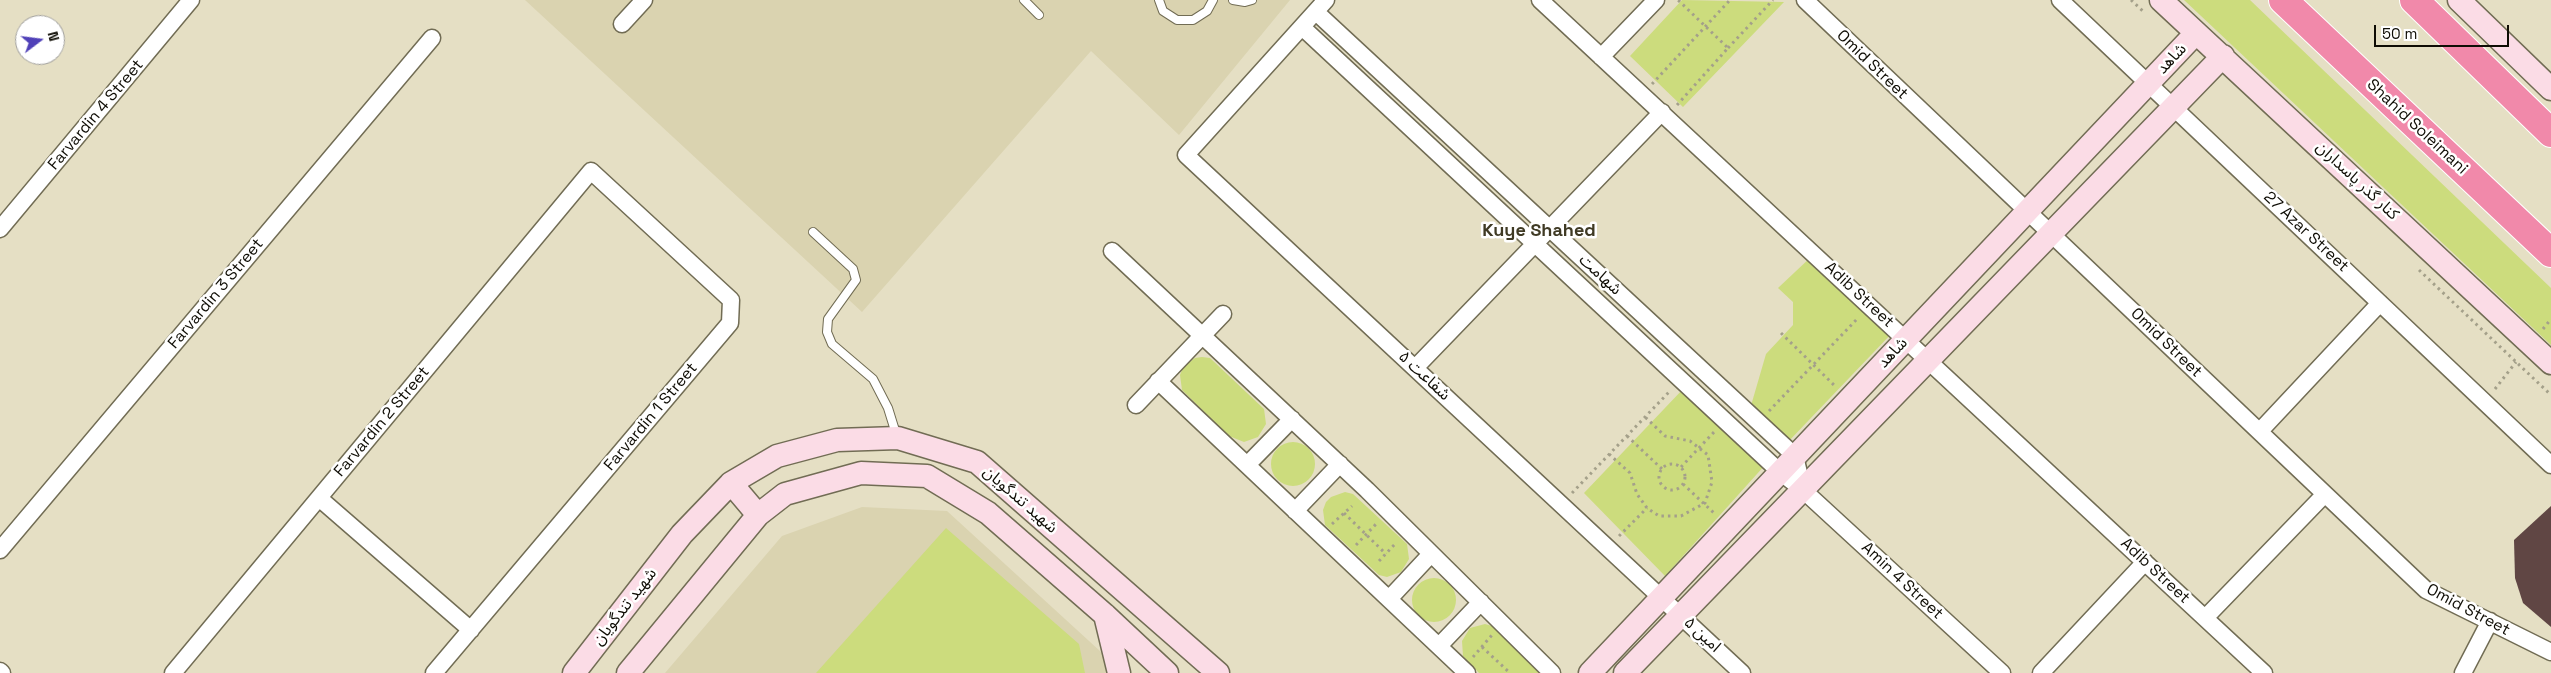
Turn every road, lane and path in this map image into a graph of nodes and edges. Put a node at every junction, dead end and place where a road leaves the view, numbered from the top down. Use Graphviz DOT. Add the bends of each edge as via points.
graph roads {
  1 [pos="191,0"];
  2 [pos="644,0"];
  3 [pos="1024,0"];
  4 [pos="1159,0"];
  5 [pos="1212,0"];
  6 [pos="1233,0"];
  7 [pos="1252,0"];
  8 [pos="1540,0"];
  9 [pos="1656,0"];
  10 [pos="1678,0"];
  11 [pos="1730,0"];
  12 [pos="1772,0"];
  13 [pos="1804,0"];
  14 [pos="2060,0"];
  15 [pos="2161,0"];
  16 [pos="2283,0"];
  17 [pos="2459,0"];
  18 [pos="2418,3"];
  19 [pos="1321,6"];
  20 [pos="1039,15"];
  21 [pos="622,24"];
  22 [pos="1706,26"];
  23 [pos="1302,27"];
  24 [pos="2196,33"];
  25 [pos="432,38"];
  26 [pos="1728,48"];
  27 [pos="2223,56"];
  28 [pos="1602,57"];
  29 [pos="2148,84"];
  30 [pos="2551,89"];
  31 [pos="1643,95"];
  32 [pos="2174,107"];
  33 [pos="1664,114"];
  34 [pos="2551,133"];
  35 [pos="591,171"];
  36 [pos="2026,212"];
  37 [pos="1550,228"];
  38 [pos="0,229"];
  39 [pos="813,232"];
  40 [pos="2051,233"];
  41 [pos="1535,245"];
  42 [pos="1112,251"];
  43 [pos="2551,253"];
  44 [pos="2380,303"];
  45 [pos="1870,305"];
  46 [pos="1223,314"];
  47 [pos="1781,333"];
  48 [pos="1202,335"];
  49 [pos="1907,338"];
  50 [pos="1928,361"];
  51 [pos="2551,363"];
  52 [pos="1814,364"];
  53 [pos="1415,368"];
  54 [pos="1681,380"];
  55 [pos="1158,381"];
  56 [pos="1849,400"];
  57 [pos="1136,405"];
  58 [pos="1645,417"];
  59 [pos="1292,419"];
  60 [pos="1759,422"];
  61 [pos="2260,431"];
  62 [pos="1627,436"];
  63 [pos="898,438"];
  64 [pos="1700,448"];
  65 [pos="1609,454"];
  66 [pos="1340,464"];
  67 [pos="1787,464"];
  68 [pos="2551,464"];
  69 [pos="1247,465"];
  70 [pos="1681,467"];
  71 [pos="1662,469"];
  72 [pos="732,483"];
  73 [pos="1683,484"];
  74 [pos="1006,488"];
  75 [pos="1803,490"];
  76 [pos="2325,494"];
  77 [pos="319,498"];
  78 [pos="1705,503"];
  79 [pos="1562,504"];
  80 [pos="1352,506"];
  81 [pos="1647,508"];
  82 [pos="1296,511"];
  83 [pos="1388,511"];
  84 [pos="988,513"];
  85 [pos="1344,513"];
  86 [pos="758,516"];
  87 [pos="1332,525"];
  88 [pos="1728,527"];
  89 [pos="1366,534"];
  90 [pos="1396,543"];
  91 [pos="1607,547"];
  92 [pos="0,550"];
  93 [pos="1386,554"];
  94 [pos="1432,554"];
  95 [pos="1345,557"];
  96 [pos="1379,561"];
  97 [pos="2145,562"];
  98 [pos="1662,597"];
  99 [pos="1389,599"];
  100 [pos="1481,602"];
  101 [pos="1105,615"];
  102 [pos="1681,615"];
  103 [pos="2205,618"];
  104 [pos="2490,622"];
  105 [pos="1502,624"];
  106 [pos="471,630"];
  107 [pos="1439,646"];
  108 [pos="1482,647"];
  109 [pos="2551,652"];
  110 [pos="1465,671"];
  111 [pos="173,673"];
  112 [pos="434,673"];
  113 [pos="574,673"];
  114 [pos="628,673"];
  115 [pos="1119,673"];
  116 [pos="1167,673"];
  117 [pos="1218,673"];
  118 [pos="1510,673"];
  119 [pos="1552,673"];
  120 [pos="1590,673"];
  121 [pos="1625,673"];
  122 [pos="1742,673"];
  123 [pos="2002,673"];
  124 [pos="2040,673"];
  125 [pos="2264,673"];
  126 [pos="2463,673"];
  1 -- 38 [label="street, Farvardin 4 Street"];
  2 -- 21 [label="street"];
  3 -- 20 [label="lane"];
  4 -- 5 [label="lane" via="1163,11 1177,20 1193,20 1207,11"];
  6 -- 7 [label="lane"];
  8 -- 28 [label="street, Adib Street"];
  9 -- 28 [label="street"];
  10 -- 22 [label="path"];
  11 -- 22 [label="path"];
  12 -- 26 [label="path"];
  13 -- 36 [label="street, Omid Street"];
  14 -- 29 [label="street, 27 Azar Street"];
  15 -- 24 [label="main road, کنار گذر پاسداران"];
  16 -- 43 [label="highway, Shahid Soleimani"];
  17 -- 30 [label="main road"];
  18 -- 34 [label="highway"];
  19 -- 23 [label="street"];
  19 -- 37 [label="street, شهامت"];
  22 -- 26 [label="path"];
  22 -- 31 [label="path"];
  23 -- 41 [label="street, شهامت"];
  23 -- 53 [label="street, شفاعت ۵" via="1186,155"];
  24 -- 27 [label="main road, کنار گذر پاسداران"];
  24 -- 29 [label="main road, شاهد"];
  25 -- 92 [label="street, Farvardin 3 Street"];
  26 -- 33 [label="path"];
  27 -- 32 [label="main road, شاهد"];
  27 -- 51 [label="main road, کنار گذر پاسداران"];
  28 -- 31 [label="street, Adib Street"];
  29 -- 32 [label="street, 27 Azar Street"];
  29 -- 36 [label="main road, شاهد"];
  31 -- 33 [label="street, Adib Street"];
  32 -- 40 [label="main road, شاهد"];
  32 -- 44 [label="street, 27 Azar Street"];
  33 -- 37 [label="street"];
  33 -- 45 [label="street, Adib Street"];
  35 -- 77 [label="street, Farvardin 2 Street"];
  35 -- 106 [label="street, Farvardin 1 Street" via="731,300 730,323"];
  36 -- 40 [label="street, Omid Street"];
  36 -- 49 [label="main road, شاهد"];
  37 -- 41 [label="street"];
  37 -- 60 [label="street, شهامت"];
  39 -- 63 [label="lane" via="853,268 856,280 828,319 827,332 832,344 873,379"];
  40 -- 50 [label="main road, شاهد"];
  40 -- 61 [label="street, Omid Street"];
  41 -- 53 [label="street"];
  41 -- 54 [label="street, شهامت"];
  42 -- 48 [label="street"];
  44 -- 61 [label="street"];
  44 -- 68 [label="street, 27 Azar Street"];
  45 -- 49 [label="street, Adib Street"];
  45 -- 52 [label="path"];
  46 -- 48 [label="street"];
  47 -- 52 [label="path"];
  48 -- 55 [label="street"];
  48 -- 59 [label="street"];
  49 -- 50 [label="street, Adib Street"];
  49 -- 56 [label="main road, شاهد"];
  50 -- 75 [label="main road, شاهد"];
  50 -- 97 [label="street, Adib Street"];
  52 -- 56 [label="path"];
  52 -- 60 [label="path"];
  53 -- 79 [label="street, شفاعت ۵"];
  54 -- 58 [label="path"];
  54 -- 67 [label="street, شهامت"];
  55 -- 57 [label="street"];
  55 -- 69 [label="street"];
  56 -- 67 [label="main road, شاهد"];
  58 -- 62 [label="path"];
  58 -- 64 [label="path" via="1665,436 1690,441"];
  59 -- 66 [label="street"];
  59 -- 69 [label="street"];
  60 -- 67 [label="street, شهامت"];
  61 -- 76 [label="street, Omid Street"];
  62 -- 65 [label="path"];
  62 -- 71 [label="path"];
  63 -- 72 [label="main road, شهید تندگویان" via="837,440 777,456"];
  63 -- 74 [label="main road, شهید تندگویان" via="977,462"];
  64 -- 70 [label="path"];
  64 -- 78 [label="path" via="1708,455 1712,482"];
  65 -- 79 [label="path"];
  65 -- 81 [label="path" via="1630,473 1637,494"];
  66 -- 82 [label="street"];
  66 -- 83 [label="street"];
  67 -- 75 [label="street"];
  67 -- 88 [label="main road, شاهد"];
  69 -- 82 [label="street"];
  70 -- 71 [label="path" via="1676,463"];
  70 -- 73 [label="path" via="1686,481"];
  71 -- 73 [label="path" via="1660,484 1669,490 1679,489"];
  72 -- 86 [label="main road"];
  72 -- 113 [label="main road, شهید تندگویان" via="682,534"];
  73 -- 78 [label="path"];
  74 -- 84 [label="main road"];
  74 -- 117 [label="main road, شهید تندگویان"];
  75 -- 102 [label="main road, شاهد"];
  75 -- 123 [label="street, Amin 4 Street"];
  76 -- 103 [label="street"];
  76 -- 104 [label="street, Omid Street" via="2426,590"];
  77 -- 106 [label="street"];
  77 -- 111 [label="street, Farvardin 2 Street"];
  78 -- 81 [label="path" via="1681,516 1659,516"];
  78 -- 88 [label="path"];
  79 -- 91 [label="street, شفاعت ۵"];
  80 -- 85 [label="path"];
  81 -- 91 [label="path"];
  82 -- 95 [label="street"];
  83 -- 89 [label="path"];
  83 -- 94 [label="street"];
  84 -- 86 [label="main road, شهید تندگویان" via="927,476 861,473 785,494"];
  84 -- 101 [label="main road, شهید تندگویان"];
  85 -- 87 [label="path"];
  85 -- 89 [label="path"];
  86 -- 114 [label="main road, شهید تندگویان"];
  88 -- 98 [label="main road, شاهد"];
  89 -- 93 [label="path"];
  89 -- 95 [label="path"];
  90 -- 93 [label="path"];
  91 -- 98 [label="street, شفاعت ۵"];
  93 -- 96 [label="path"];
  94 -- 99 [label="street"];
  94 -- 100 [label="street"];
  95 -- 99 [label="street"];
  97 -- 103 [label="street, Adib Street"];
  97 -- 124 [label="street"];
  98 -- 102 [label="street, امین ۵"];
  98 -- 120 [label="main road, شاهد"];
  99 -- 107 [label="street"];
  100 -- 105 [label="street"];
  100 -- 107 [label="street"];
  101 -- 115 [label="main road"];
  101 -- 116 [label="main road, شهید تندگویان"];
  102 -- 121 [label="main road, شاهد"];
  102 -- 122 [label="street, امین ۵"];
  103 -- 125 [label="street, Adib Street"];
  104 -- 109 [label="street, Omid Street"];
  104 -- 126 [label="street"];
  105 -- 108 [label="path"];
  105 -- 119 [label="street"];
  106 -- 112 [label="street, Farvardin 1 Street"];
  107 -- 110 [label="street"];
  108 -- 110 [label="path"];
  108 -- 118 [label="path"];
}
